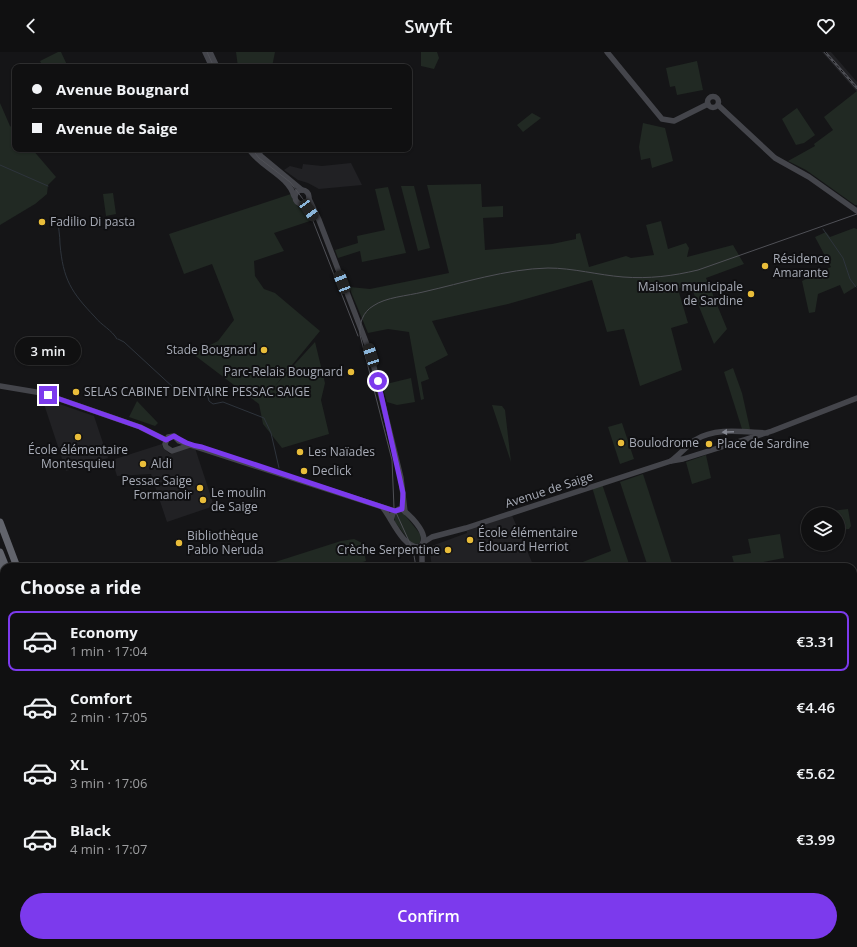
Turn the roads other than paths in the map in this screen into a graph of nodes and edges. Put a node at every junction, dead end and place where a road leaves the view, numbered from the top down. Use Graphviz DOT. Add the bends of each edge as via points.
graph roads {
  1 [pos="205,52"];
  2 [pos="210,52"];
  3 [pos="607,52"];
  4 [pos="211,64"];
  5 [pos="216,64"];
  6 [pos="708,104"];
  7 [pos="718,105"];
  8 [pos="251,152"];
  9 [pos="258,152"];
  10 [pos="302,190"];
  11 [pos="294,196"];
  12 [pos="309,199"];
  13 [pos="303,204"];
  14 [pos="857,211"];
  15 [pos="320,225"];
  16 [pos="0,386"];
  17 [pos="857,398"];
  18 [pos="749,435"];
  19 [pos="166,440"];
  20 [pos="179,441"];
  21 [pos="190,445"];
  22 [pos="178,448"];
  23 [pos="679,457"];
  24 [pos="382,508"];
  25 [pos="403,510"];
  26 [pos="395,511"];
  27 [pos="391,520"];
  28 [pos="0,522"];
  29 [pos="423,541"];
  30 [pos="415,547"];
  31 [pos="0,552"];
  32 [pos="422,560"];
  33 [pos="4,563"];
  34 [pos="15,563"];
  1 -- 4 [label="street"];
  2 -- 5 [label="street"];
  3 -- 6 [label="street" via="662,119 679,120"];
  6 -- 7 [label="street" via="712,108"];
  6 -- 7 [label="street" via="708,99 714,96 718,99"];
  7 -- 14 [label="street" via="775,158"];
  8 -- 11 [label="street" via="286,183"];
  9 -- 10 [label="street"];
  10 -- 11 [label="street" via="297,191"];
  10 -- 12 [label="street" via="307,192"];
  11 -- 13 [label="street" via="296,202"];
  12 -- 13 [label="street"];
  12 -- 15 [label="street"];
  13 -- 15 [label="street"];
  15 -- 25 [label="street" via="367,341 401,478"];
  16 -- 19 [label="street" via="42,393 140,427"];
  17 -- 18 [label="street" via="767,433"];
  18 -- 23 [label="street"];
  18 -- 23 [label="street, one-way" via="711,433 694,441"];
  19 -- 20 [label="street" via="174,436"];
  19 -- 22 [label="street" via="165,446 168,450"];
  20 -- 21 [label="street"];
  20 -- 22 [label="street"];
  21 -- 22 [label="street"];
  21 -- 24 [label="street"];
  23 -- 29 [label="street, Avenue de Saige"];
  24 -- 26 [label="street"];
  24 -- 27 [label="street"];
  25 -- 26 [label="street"];
  25 -- 29 [label="street"];
  26 -- 27 [label="street"];
  27 -- 30 [label="street" via="409,545"];
  28 -- 34 [label="highway"];
  29 -- 30 [label="street, Avenue de Saige"];
  29 -- 32 [label="street"];
  30 -- 32 [label="street"];
  31 -- 33 [label="highway"];
}
